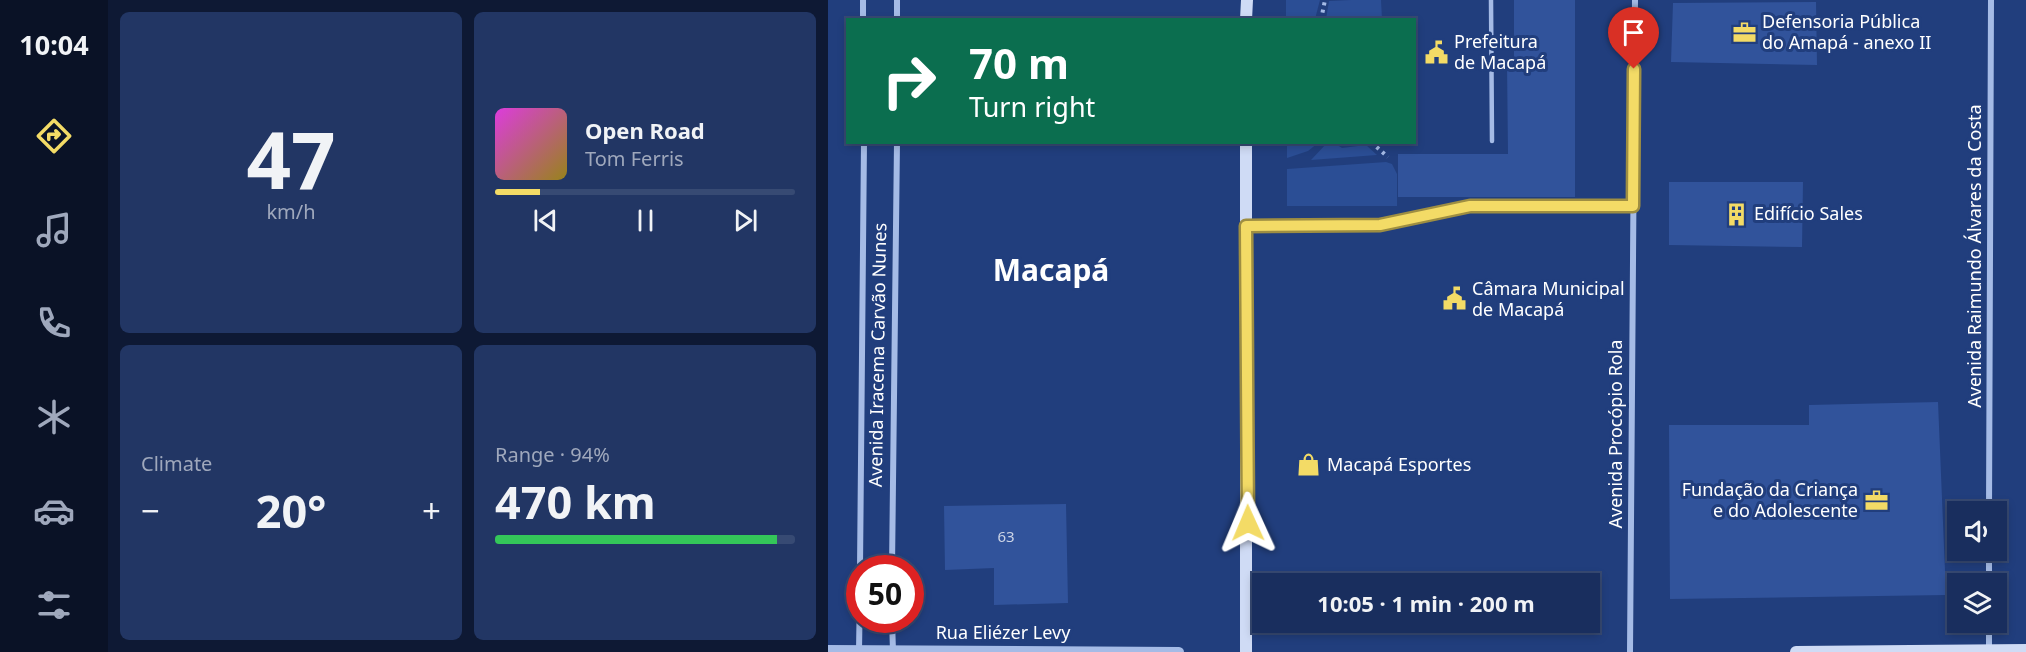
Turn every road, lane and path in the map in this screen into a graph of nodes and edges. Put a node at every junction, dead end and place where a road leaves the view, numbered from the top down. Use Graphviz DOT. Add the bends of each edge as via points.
graph roads {
  1 [pos="863,0"];
  2 [pos="897,0"];
  3 [pos="1246,0"];
  4 [pos="1325,0"];
  5 [pos="1491,0"];
  6 [pos="1635,0"];
  7 [pos="1990,0"];
  8 [pos="863,18"];
  9 [pos="897,18"];
  10 [pos="1246,18"];
  11 [pos="1321,18"];
  12 [pos="1492,141"];
  13 [pos="864,144"];
  14 [pos="897,144"];
  15 [pos="1246,144"];
  16 [pos="1373,144"];
  17 [pos="1388,157"];
  18 [pos="1633,206"];
  19 [pos="1246,226"];
  20 [pos="1989,501"];
  21 [pos="860,555"];
  22 [pos="892,555"];
  23 [pos="859,633"];
  24 [pos="892,633"];
  25 [pos="1989,633"];
  26 [pos="828,650"];
  27 [pos="2026,650"];
  28 [pos="859,651"];
  29 [pos="893,651"];
  30 [pos="1989,651"];
  31 [pos="1179,652"];
  32 [pos="1246,652"];
  33 [pos="1630,652"];
  34 [pos="1796,652"];
  1 -- 8 [label="street"];
  2 -- 9 [label="street"];
  3 -- 10 [label="main road"];
  4 -- 11 [label="path"];
  5 -- 12 [label="lane"];
  6 -- 18 [label="street, Avenida Procópio Rola"];
  7 -- 20 [label="street, Avenida Raimundo Álvares da Costa"];
  13 -- 21 [label="street, Avenida Iracema Carvão Nunes"];
  14 -- 22 [label="street, Avenida Iracema Carvão Nunes"];
  15 -- 19 [label="main road"];
  16 -- 17 [label="path"];
  18 -- 19 [label="lane" via="1470,206 1380,225"];
  18 -- 33 [label="street, Avenida Procópio Rola"];
  19 -- 32 [label="main road"];
  23 -- 28 [label="street"];
  24 -- 29 [label="street"];
  25 -- 30 [label="street"];
  26 -- 28 [label="street, Rua Eliézer Levy"];
  27 -- 30 [label="main road"];
  28 -- 29 [label="street, Rua Eliézer Levy"];
  29 -- 31 [label="street, Rua Eliézer Levy"];
  30 -- 34 [label="main road"];
}
